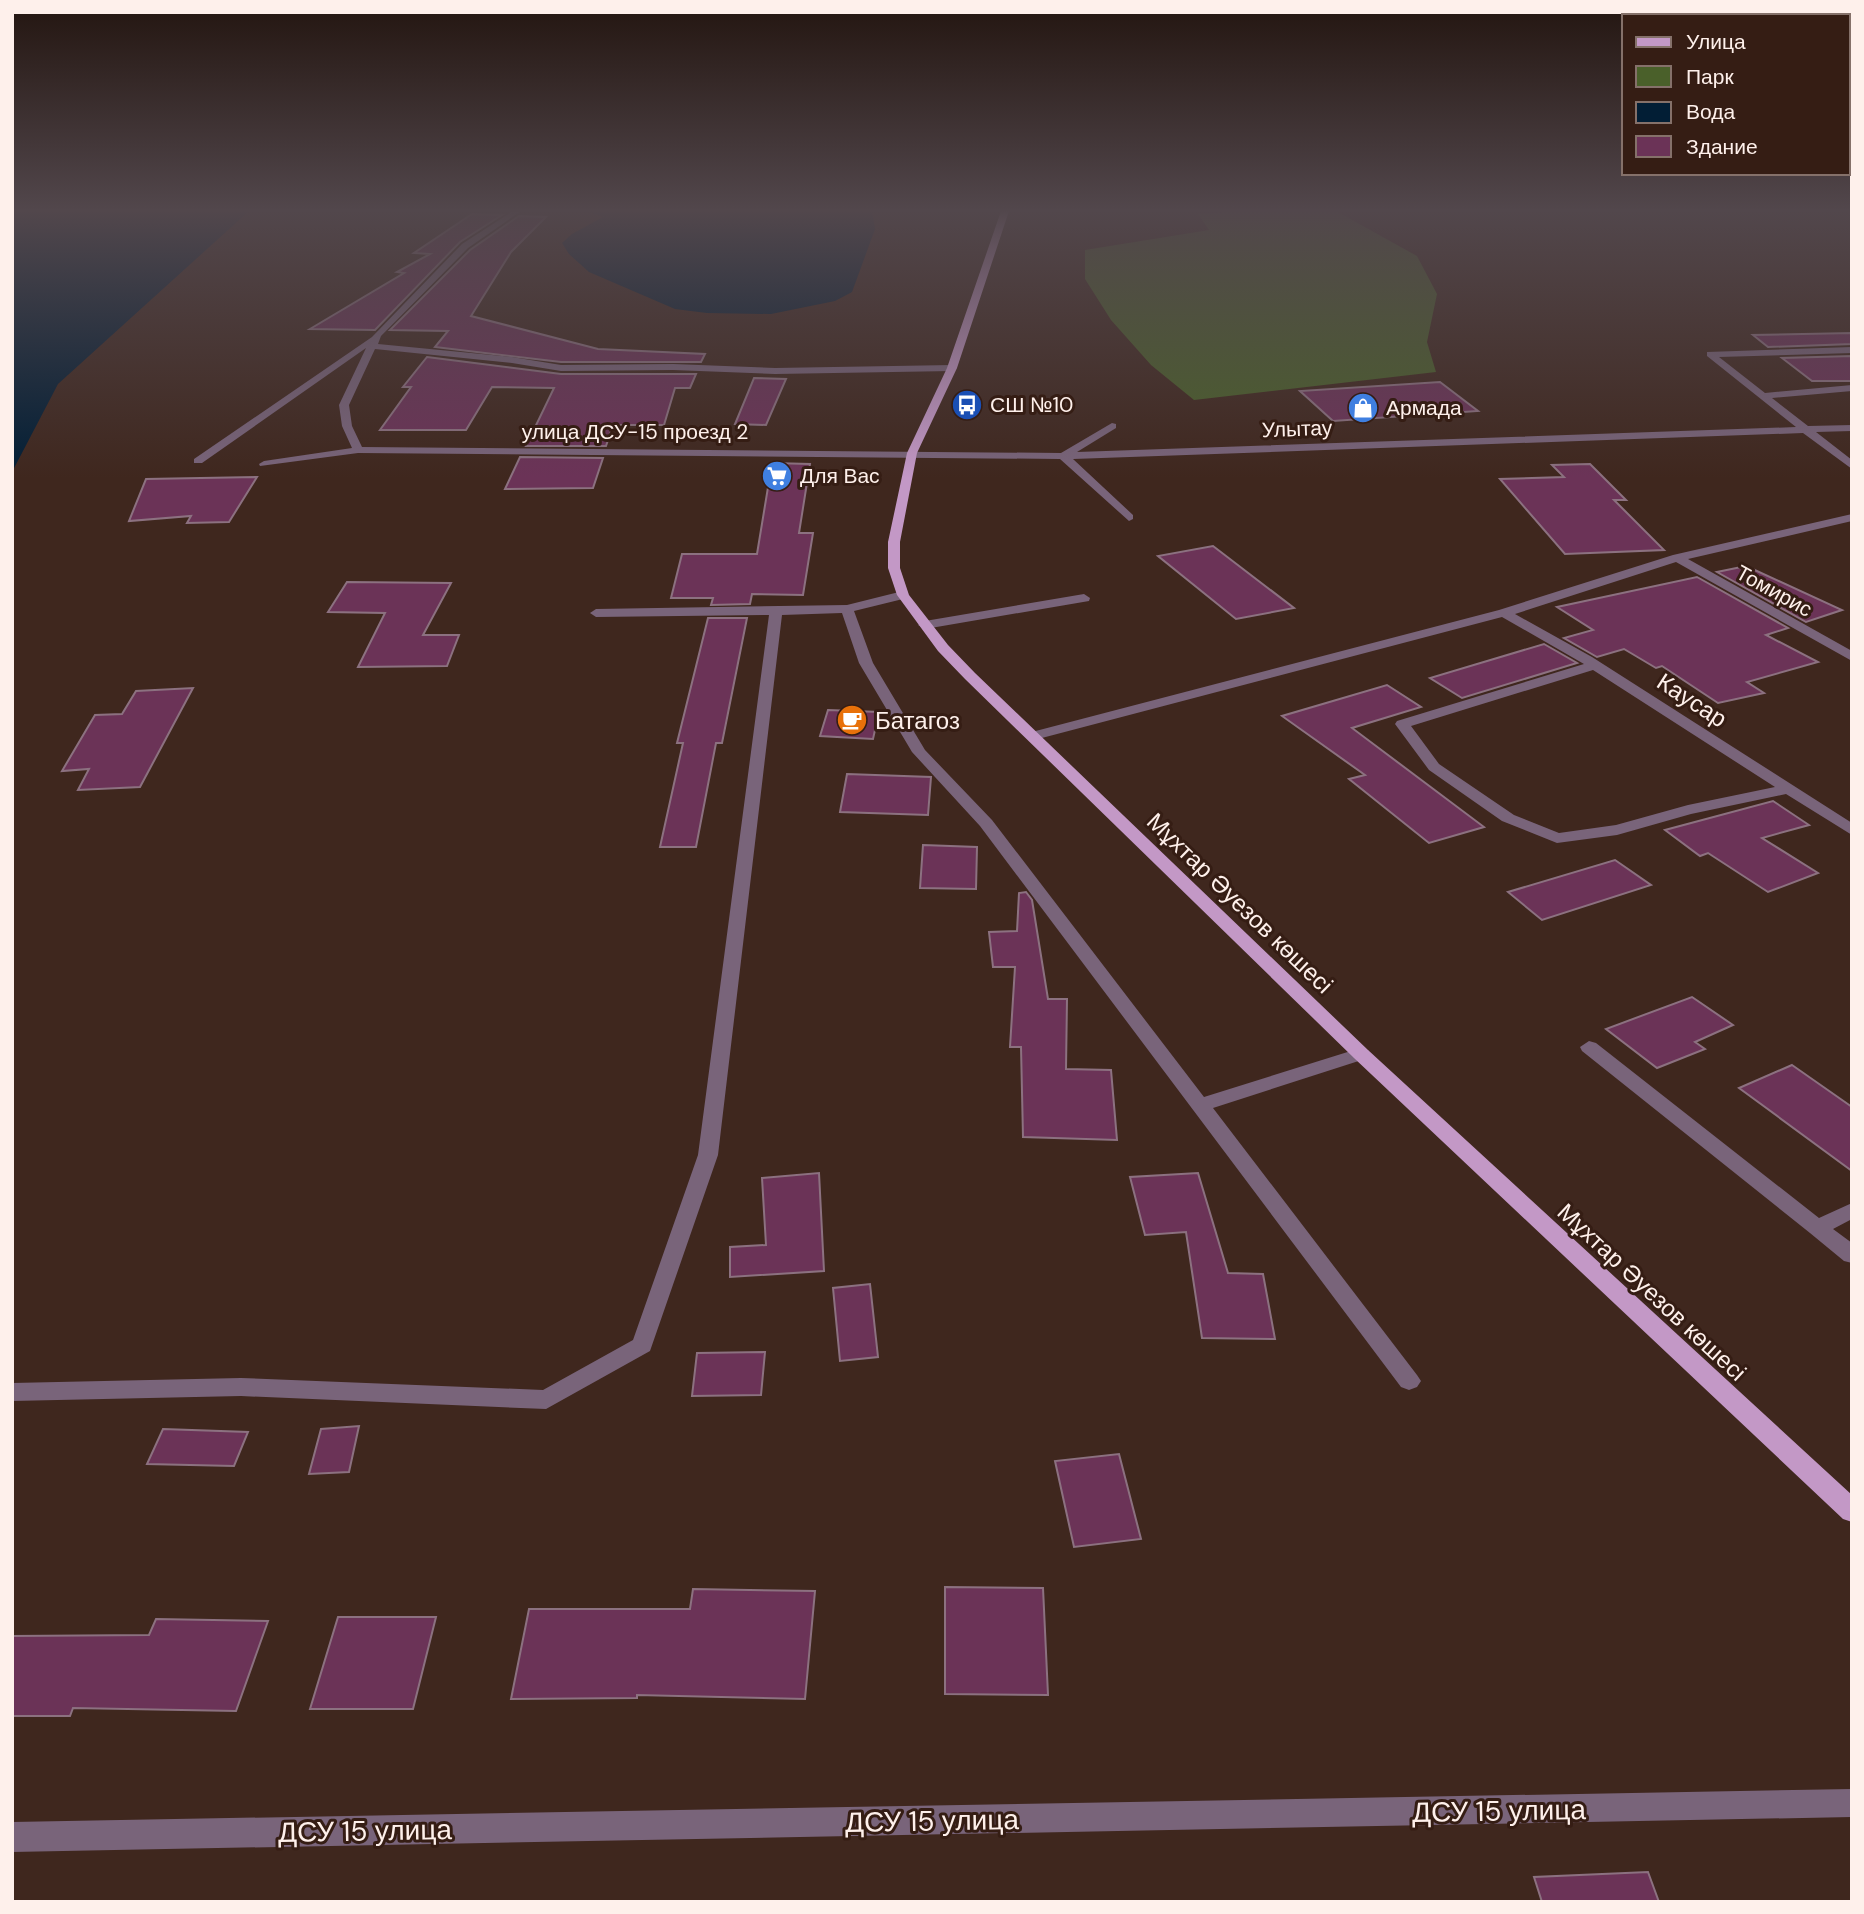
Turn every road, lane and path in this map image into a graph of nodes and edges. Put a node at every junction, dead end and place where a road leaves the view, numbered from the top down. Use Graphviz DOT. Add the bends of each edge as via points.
graph roads {
  1 [pos="411,300"];
  2 [pos="974,300"];
  3 [pos="377,335"];
  4 [pos="371,346"];
  5 [pos="1852,350"];
  6 [pos="951,368"];
  7 [pos="1852,388"];
  8 [pos="1761,396"];
  9 [pos="1112,426"];
  10 [pos="1852,428"];
  11 [pos="1804,430"];
  12 [pos="358,450"];
  13 [pos="912,453"];
  14 [pos="1063,456"];
  15 [pos="198,461"];
  16 [pos="264,464"];
  17 [pos="1852,466"];
  18 [pos="1129,517"];
  19 [pos="1852,517"];
  20 [pos="1677,558"];
  21 [pos="903,595"];
  22 [pos="1084,598"];
  23 [pos="847,609"];
  24 [pos="776,611"];
  25 [pos="596,613"];
  26 [pos="1504,613"];
  27 [pos="925,625"];
  28 [pos="1852,657"];
  29 [pos="1595,665"];
  30 [pos="1033,736"];
  31 [pos="1788,789"];
  32 [pos="1852,830"];
  33 [pos="1588,1047"];
  34 [pos="1361,1054"];
  35 [pos="1200,1105"];
  36 [pos="1852,1210"];
  37 [pos="1817,1228"];
  38 [pos="1852,1255"];
  39 [pos="1409,1381"];
  40 [pos="12,1392"];
  41 [pos="1852,1511"];
  42 [pos="1852,1803"];
  43 [pos="12,1837"];
  1 -- 3 [label="street"];
  2 -- 6 [label="main road, Мұхтар Әуезов көшесі"];
  3 -- 4 [label="street"];
  3 -- 15 [label="street"];
  4 -- 6 [label="street" via="561,368"];
  4 -- 12 [label="street" via="344,405"];
  5 -- 8 [label="street" via="1710,354"];
  6 -- 13 [label="main road, Мұхтар Әуезов көшесі"];
  7 -- 8 [label="street"];
  8 -- 11 [label="street"];
  9 -- 14 [label="street"];
  10 -- 11 [label="street, Улытау"];
  11 -- 14 [label="street, Улытау"];
  11 -- 17 [label="street"];
  12 -- 13 [label="street, улица ДСУ-15 проезд 2"];
  12 -- 16 [label="street, улица ДСУ-15 проезд 2"];
  13 -- 14 [label="street, Улытау"];
  13 -- 21 [label="main road, Мұхтар Әуезов көшесі" via="894,542 894,568"];
  14 -- 18 [label="street"];
  19 -- 20 [label="street"];
  20 -- 26 [label="street"];
  20 -- 28 [label="street, Томирис"];
  21 -- 23 [label="street"];
  21 -- 27 [label="main road, Мұхтар Әуезов көшесі"];
  22 -- 27 [label="street"];
  23 -- 24 [label="street"];
  23 -- 35 [label="street" via="866,663 919,752 986,823"];
  24 -- 25 [label="street"];
  24 -- 40 [label="street" via="708,1154 642,1345 545,1400 241,1387"];
  26 -- 29 [label="street, Каусар"];
  26 -- 30 [label="street"];
  27 -- 30 [label="main road, Мұхтар Әуезов көшесі"];
  29 -- 31 [label="street, Каусар"];
  29 -- 31 [label="street" via="1402,724 1434,767 1508,818 1557,838 1618,830"];
  30 -- 34 [label="main road, Мұхтар Әуезов көшесі"];
  31 -- 32 [label="street, Каусар"];
  33 -- 37 [label="street"];
  34 -- 35 [label="street"];
  34 -- 41 [label="main road, Мұхтар Әуезов көшесі"];
  35 -- 39 [label="street"];
  36 -- 37 [label="street"];
  37 -- 38 [label="street"];
  42 -- 43 [label="street, ДСУ 15 улица"];
}
